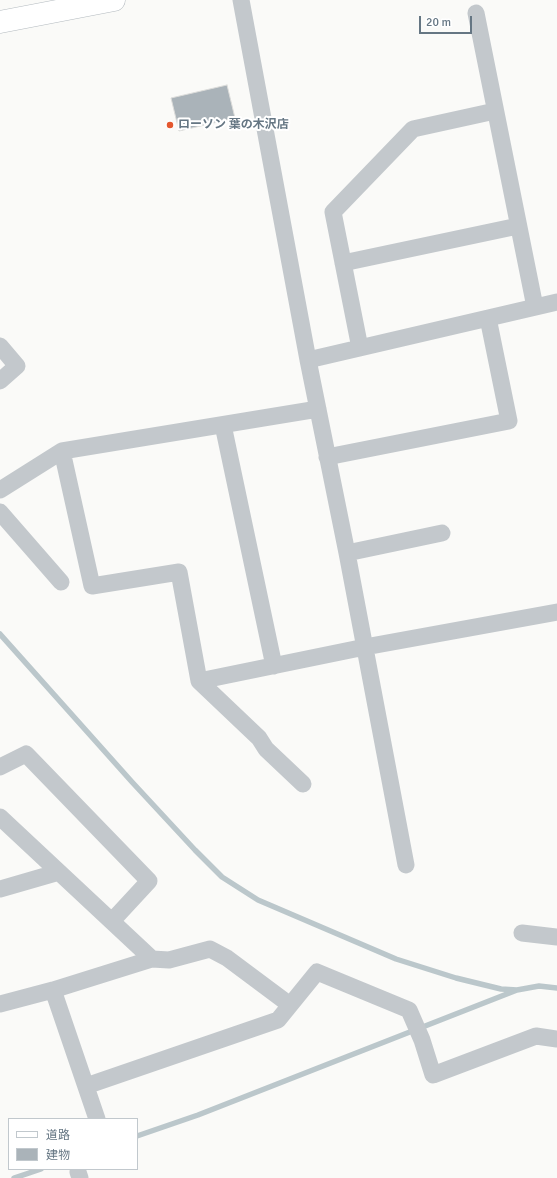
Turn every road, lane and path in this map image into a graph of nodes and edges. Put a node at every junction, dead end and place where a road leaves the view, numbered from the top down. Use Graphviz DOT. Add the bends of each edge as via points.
graph roads {
  1 [pos="114,0"];
  2 [pos="241,0"];
  3 [pos="40,7"];
  4 [pos="476,13"];
  5 [pos="0,22"];
  6 [pos="495,111"];
  7 [pos="518,226"];
  8 [pos="343,263"];
  9 [pos="557,302"];
  10 [pos="535,307"];
  11 [pos="488,318"];
  12 [pos="0,346"];
  13 [pos="360,348"];
  14 [pos="308,360"];
  15 [pos="0,381"];
  16 [pos="318,410"];
  17 [pos="223,425"];
  18 [pos="62,451"];
  19 [pos="327,457"];
  20 [pos="0,490"];
  21 [pos="0,512"];
  22 [pos="442,533"];
  23 [pos="346,553"];
  24 [pos="61,582"];
  25 [pos="557,612"];
  26 [pos="365,647"];
  27 [pos="274,666"];
  28 [pos="199,681"];
  29 [pos="0,767"];
  30 [pos="303,784"];
  31 [pos="0,817"];
  32 [pos="406,865"];
  33 [pos="59,872"];
  34 [pos="0,889"];
  35 [pos="112,921"];
  36 [pos="522,933"];
  37 [pos="557,938"];
  38 [pos="152,959"];
  39 [pos="53,990"];
  40 [pos="0,1004"];
  41 [pos="290,1005"];
  42 [pos="557,1039"];
  43 [pos="86,1086"];
  44 [pos="97,1118"];
  1 -- 3 [label="street"];
  2 -- 14 [label="street"];
  3 -- 5 [label="street"];
  4 -- 6 [label="street"];
  6 -- 7 [label="street"];
  6 -- 8 [label="street" via="413,129 333,212"];
  7 -- 8 [label="street"];
  7 -- 10 [label="street"];
  8 -- 13 [label="street"];
  9 -- 10 [label="street"];
  10 -- 11 [label="street"];
  11 -- 13 [label="street"];
  11 -- 19 [label="street" via="509,421"];
  12 -- 15 [label="street" via="17,366"];
  13 -- 14 [label="street"];
  14 -- 16 [label="street"];
  16 -- 17 [label="street"];
  16 -- 19 [label="street"];
  17 -- 18 [label="street"];
  17 -- 27 [label="street"];
  18 -- 20 [label="street"];
  18 -- 28 [label="street" via="92,586 179,572"];
  19 -- 23 [label="street"];
  21 -- 24 [label="street"];
  22 -- 23 [label="street"];
  23 -- 26 [label="street"];
  25 -- 26 [label="street"];
  26 -- 27 [label="street"];
  26 -- 32 [label="street"];
  27 -- 28 [label="street"];
  28 -- 30 [label="street" via="260,738 266,750"];
  29 -- 35 [label="street" via="26,754 149,881"];
  31 -- 33 [label="street"];
  33 -- 34 [label="street"];
  33 -- 35 [label="street"];
  35 -- 38 [label="street"];
  36 -- 37 [label="street"];
  38 -- 39 [label="street"];
  38 -- 41 [label="street" via="170,960 210,949 227,958"];
  39 -- 40 [label="street"];
  39 -- 43 [label="street"];
  41 -- 42 [label="street" via="317,972 409,1010 433,1075 536,1036"];
  41 -- 43 [label="street" via="278,1020"];
  43 -- 44 [label="street"];
}
